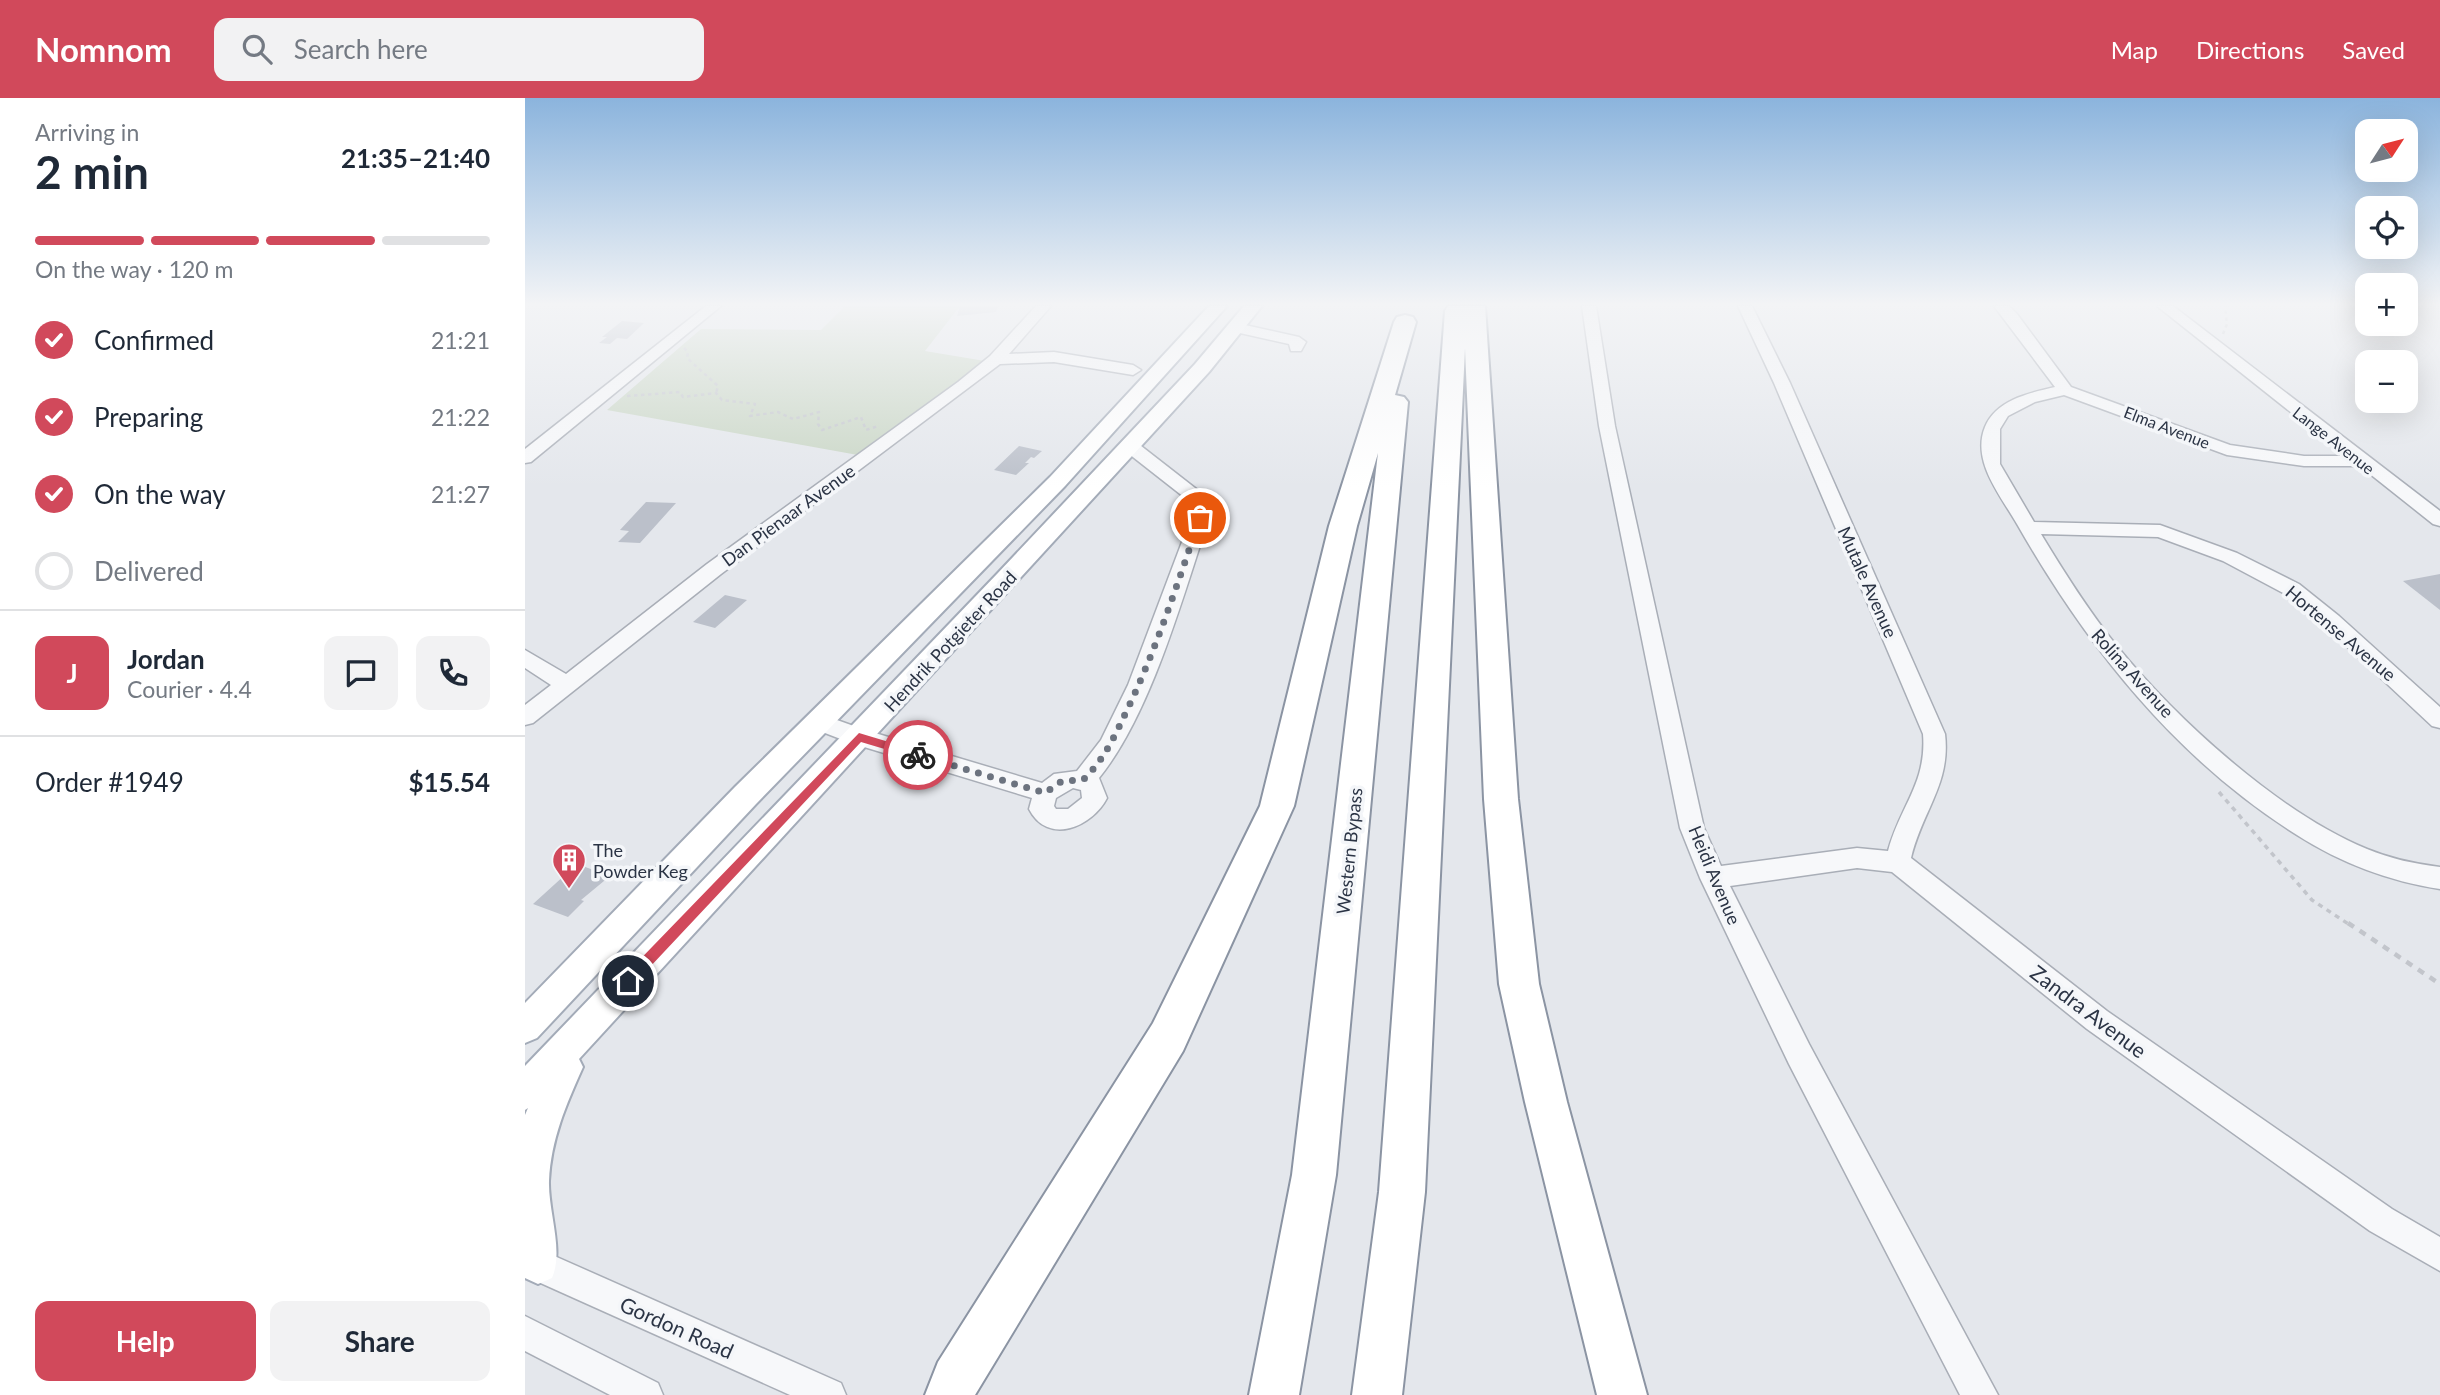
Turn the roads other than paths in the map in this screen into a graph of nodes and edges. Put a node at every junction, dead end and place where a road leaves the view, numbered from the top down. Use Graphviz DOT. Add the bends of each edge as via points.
graph roads {
  1 [pos="638,367"];
  2 [pos="986,367"];
  3 [pos="1112,367"];
  4 [pos="1164,367"];
  5 [pos="1201,367"];
  6 [pos="1390,367"];
  7 [pos="1400,367"];
  8 [pos="1452,367"];
  9 [pos="1477,367"];
  10 [pos="1598,367"];
  11 [pos="1774,367"];
  12 [pos="2048,367"];
  13 [pos="2239,367"];
  14 [pos="1133,370"];
  15 [pos="2066,390"];
  16 [pos="1130,446"];
  17 [pos="525,458"];
  18 [pos="2361,461"];
  19 [pos="2440,520"];
  20 [pos="2029,528"];
  21 [pos="525,658"];
  22 [pos="566,684"];
  23 [pos="525,718"];
  24 [pos="2440,720"];
  25 [pos="820,722"];
  26 [pos="859,737"];
  27 [pos="1083,780"];
  28 [pos="1045,793"];
  29 [pos="1898,862"];
  30 [pos="1713,878"];
  31 [pos="2440,878"];
  32 [pos="646,962"];
  33 [pos="525,1027"];
  34 [pos="525,1092"];
  35 [pos="2440,1255"];
  36 [pos="531,1262"];
  37 [pos="525,1333"];
  38 [pos="646,1395"];
  39 [pos="829,1395"];
  40 [pos="950,1395"];
  41 [pos="1275,1395"];
  42 [pos="1377,1395"];
  43 [pos="1622,1395"];
  44 [pos="1981,1395"];
  1 -- 17 [label="street"];
  2 -- 22 [label="street, Dan Pienaar Avenue"];
  3 -- 14 [label="street"];
  4 -- 25 [label="main road, Hendrik Potgieter Road"];
  5 -- 16 [label="main road, Hendrik Potgieter Road"];
  6 -- 40 [label="highway" via="1343,526 1277,806 1168,1037"];
  7 -- 41 [label="highway, Western Bypass" via="1314,1175"];
  8 -- 42 [label="highway" via="1402,1192"];
  9 -- 43 [label="highway" via="1501,799 1519,984"];
  10 -- 30 [label="street, Heidi Avenue" via="1692,828"];
  11 -- 29 [label="street, Mutale Avenue" via="1934,734 1937,757 1932,783 1908,826"];
  12 -- 15 [label="street"];
  13 -- 18 [label="street, Lange Avenue"];
  15 -- 18 [label="street, Elma Avenue" via="2227,450 2304,461"];
  15 -- 20 [label="street, Rolina Avenue" via="2015,405 2002,413 1992,429 1991,464"];
  16 -- 26 [label="main road, Hendrik Potgieter Road"];
  16 -- 27 [label="street" via="1198,499 1200,518 1145,673 1112,744"];
  18 -- 19 [label="street, Lange Avenue"];
  20 -- 24 [label="street, Hortense Avenue" via="2160,531 2230,557 2292,589"];
  20 -- 31 [label="street, Rolina Avenue" via="2111,653 2209,753 2336,846"];
  21 -- 22 [label="street"];
  22 -- 23 [label="street, Dan Pienaar Avenue"];
  25 -- 26 [label="street"];
  25 -- 33 [label="main road, Hendrik Potgieter Road"];
  26 -- 28 [label="street"];
  26 -- 32 [label="main road, Hendrik Potgieter Road"];
  27 -- 28 [label="street" via="1062,781"];
  27 -- 28 [label="street" via="1091,784 1095,798 1074,818 1064,821 1046,816 1041,809"];
  29 -- 30 [label="street" via="1857,859"];
  29 -- 35 [label="street, Zandra Avenue" via="2097,1020 2381,1220"];
  30 -- 44 [label="street, Heidi Avenue" via="1806,1066"];
  32 -- 34 [label="main road, Hendrik Potgieter Road"];
  32 -- 36 [label="main road" via="573,1055 548,1093 533,1130 525,1197"];
  36 -- 39 [label="street, Gordon Road"];
  37 -- 38 [label="street"];
}
